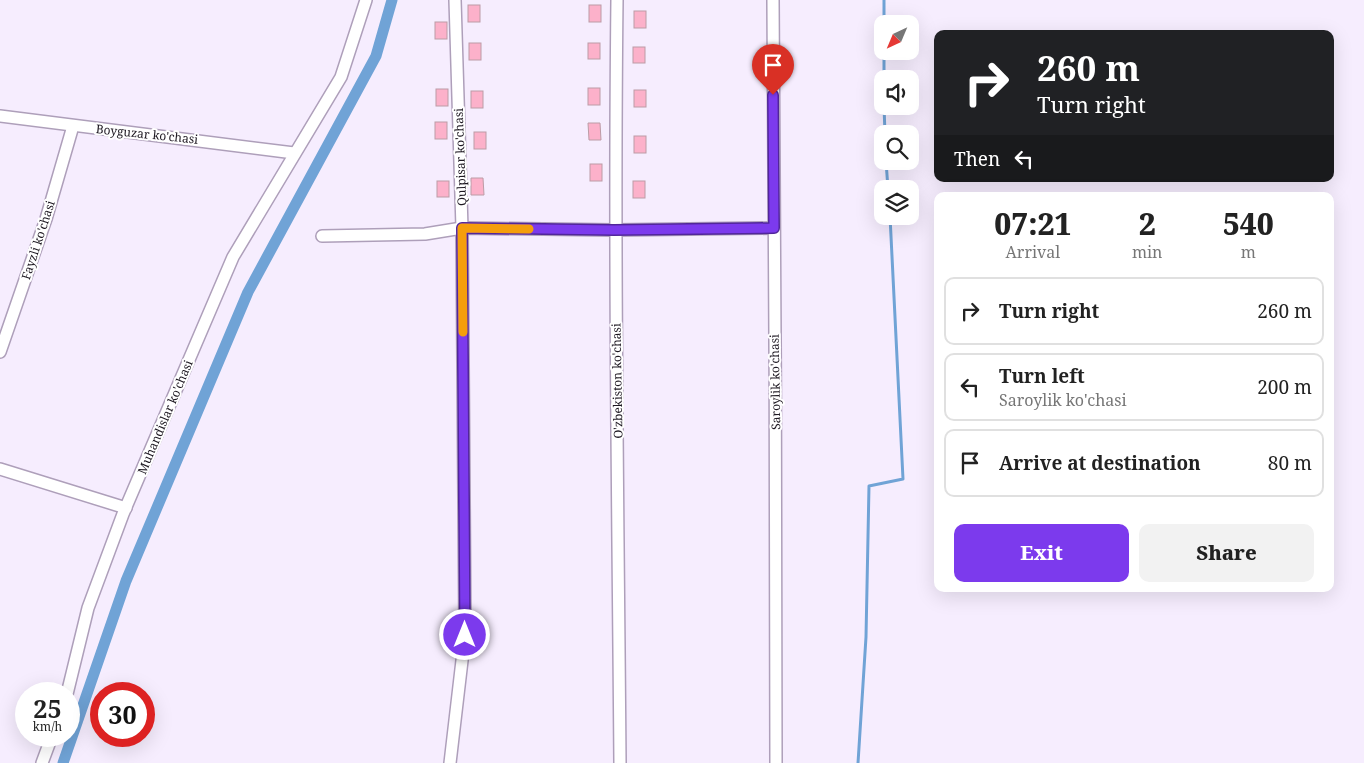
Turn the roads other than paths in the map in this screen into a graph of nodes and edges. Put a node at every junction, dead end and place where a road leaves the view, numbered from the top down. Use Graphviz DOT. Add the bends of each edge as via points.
graph roads {
  1 [pos="362,0"];
  2 [pos="366,0"];
  3 [pos="455,0"];
  4 [pos="617,0"];
  5 [pos="773,0"];
  6 [pos="0,116"];
  7 [pos="73,126"];
  8 [pos="294,152"];
  9 [pos="462,228"];
  10 [pos="774,228"];
  11 [pos="614,230"];
  12 [pos="322,236"];
  13 [pos="0,352"];
  14 [pos="0,469"];
  15 [pos="126,508"];
  16 [pos="70,682"];
  17 [pos="48,747"];
  18 [pos="42,763"];
  19 [pos="450,763"];
  20 [pos="620,763"];
  21 [pos="776,763"];
  1 -- 2 [label="street"];
  2 -- 8 [label="street, Muhandislar ko'chasi" via="341,77"];
  3 -- 9 [label="street, Qulpisar ko'chasi"];
  4 -- 11 [label="street, O'zbekiston ko'chasi"];
  5 -- 10 [label="street, Saroylik ko'chasi"];
  6 -- 7 [label="street, Boyguzar ko'chasi"];
  7 -- 8 [label="street, Boyguzar ko'chasi"];
  7 -- 13 [label="street, Fayzli ko'chasi" via="46,219"];
  8 -- 15 [label="street, Muhandislar ko'chasi" via="233,257"];
  9 -- 11 [label="street"];
  9 -- 12 [label="street" via="425,234"];
  9 -- 19 [label="street, Qulpisar ko'chasi" via="465,635"];
  10 -- 11 [label="street"];
  10 -- 21 [label="street, Saroylik ko'chasi" via="778,506"];
  11 -- 20 [label="street, O'zbekiston ko'chasi"];
  14 -- 15 [label="street"];
  15 -- 16 [label="street, Muhandislar ko'chasi" via="88,608"];
  17 -- 18 [label="street"];
}
